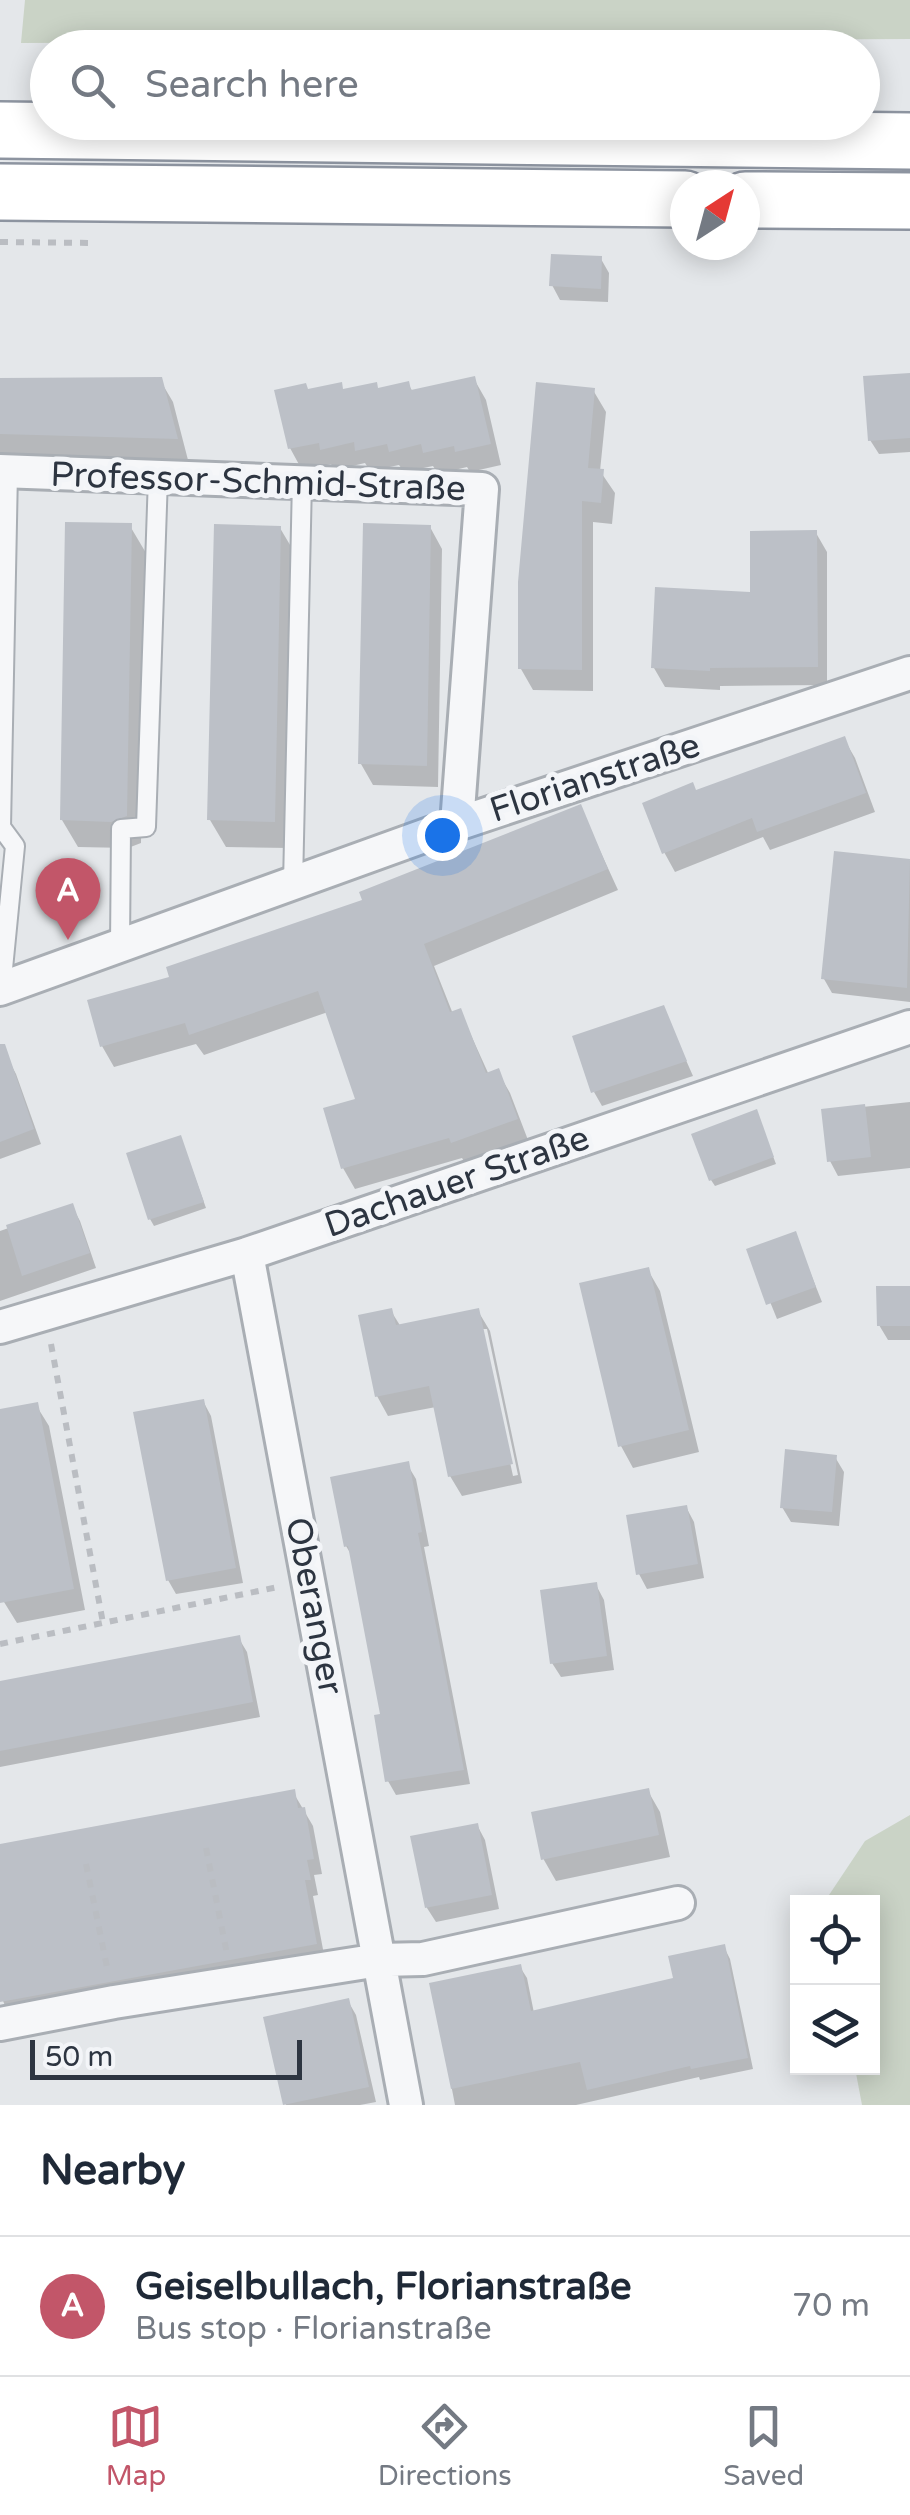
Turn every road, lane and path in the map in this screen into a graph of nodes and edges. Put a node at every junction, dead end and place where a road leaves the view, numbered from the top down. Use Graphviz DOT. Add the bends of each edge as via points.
graph roads {
  1 [pos="0,130"];
  2 [pos="30,130"];
  3 [pos="827,140"];
  4 [pos="910,141"];
  5 [pos="0,192"];
  6 [pos="670,199"];
  7 [pos="760,200"];
  8 [pos="910,201"];
  9 [pos="0,242"];
  10 [pos="95,242"];
  11 [pos="4,471"];
  12 [pos="158,477"];
  13 [pos="302,481"];
  14 [pos="910,673"];
  15 [pos="457,824"];
  16 [pos="292,884"];
  17 [pos="120,945"];
  18 [pos="0,989"];
  19 [pos="910,1027"];
  20 [pos="247,1254"];
  21 [pos="46,1314"];
  22 [pos="0,1327"];
  23 [pos="310,1581"];
  24 [pos="103,1623"];
  25 [pos="0,1644"];
  26 [pos="206,1848"];
  27 [pos="86,1864"];
  28 [pos="678,1903"];
  29 [pos="379,1960"];
  30 [pos="234,1984"];
  31 [pos="114,2002"];
  32 [pos="0,2024"];
  33 [pos="406,2105"];
  1 -- 2 [label="highway"];
  3 -- 4 [label="highway"];
  5 -- 6 [label="highway"];
  7 -- 8 [label="highway"];
  9 -- 10 [label="path"];
  11 -- 12 [label="street, Professor-Schmid-Straße"];
  11 -- 18 [label="lane" via="2,827 15,846"];
  12 -- 13 [label="street, Professor-Schmid-Straße"];
  12 -- 17 [label="lane" via="146,827 122,829"];
  13 -- 15 [label="street, Professor-Schmid-Straße" via="482,489"];
  13 -- 16 [label="lane"];
  14 -- 15 [label="street, Florianstraße"];
  15 -- 16 [label="street, Florianstraße"];
  16 -- 17 [label="street, Florianstraße"];
  17 -- 18 [label="street, Florianstraße"];
  19 -- 20 [label="street, Dachauer Straße"];
  20 -- 21 [label="street, Dachauer Straße"];
  20 -- 23 [label="street, Oberanger"];
  21 -- 22 [label="street, Dachauer Straße"];
  21 -- 24 [label="path"];
  23 -- 24 [label="path"];
  23 -- 29 [label="street, Oberanger"];
  24 -- 25 [label="path"];
  26 -- 30 [label="path"];
  27 -- 31 [label="path"];
  28 -- 29 [label="street" via="423,1959"];
  29 -- 30 [label="street"];
  29 -- 33 [label="street, Oberanger"];
  30 -- 31 [label="street"];
  31 -- 32 [label="street"];
}
